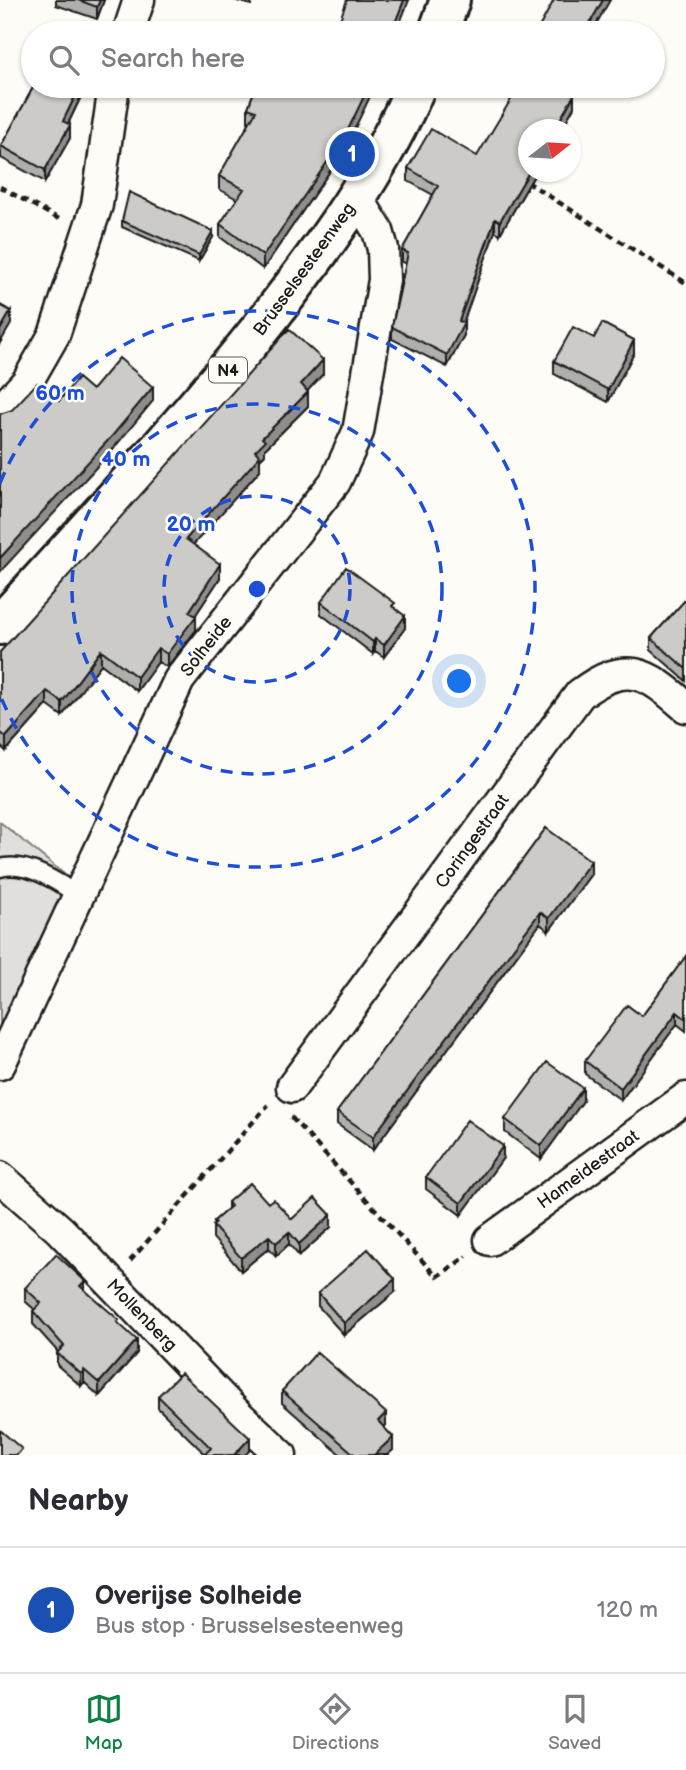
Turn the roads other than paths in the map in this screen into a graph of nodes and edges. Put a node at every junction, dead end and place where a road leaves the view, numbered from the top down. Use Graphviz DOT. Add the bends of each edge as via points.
graph roads {
  1 [pos="139,0"];
  2 [pos="450,0"];
  3 [pos="132,21"];
  4 [pos="442,21"];
  5 [pos="112,98"];
  6 [pos="410,98"];
  7 [pos="357,197"];
  8 [pos="0,411"];
  9 [pos="0,625"];
  10 [pos="686,707"];
  11 [pos="0,868"];
  12 [pos="80,897"];
  13 [pos="0,1064"];
  14 [pos="283,1093"];
  15 [pos="686,1098"];
  16 [pos="0,1177"];
  17 [pos="490,1240"];
  18 [pos="281,1455"];
  1 -- 3 [label="street"];
  2 -- 4 [label="main road"];
  5 -- 8 [label="street" via="97,205 54,335 27,382"];
  6 -- 7 [label="main road, Brusselsesteenweg / N4"];
  7 -- 9 [label="main road, Brusselsesteenweg / N4" via="238,358"];
  7 -- 12 [label="street, Solheide" via="378,231 384,280 358,432 335,482 179,680"];
  10 -- 14 [label="street, Coringestraat" via="655,680 631,673 606,678 580,694"];
  11 -- 12 [label="lane" via="26,868"];
  12 -- 13 [label="street, Solheide"];
  15 -- 17 [label="street, Hameidestraat"];
  16 -- 18 [label="street, Mollenberg" via="60,1230"];
}
